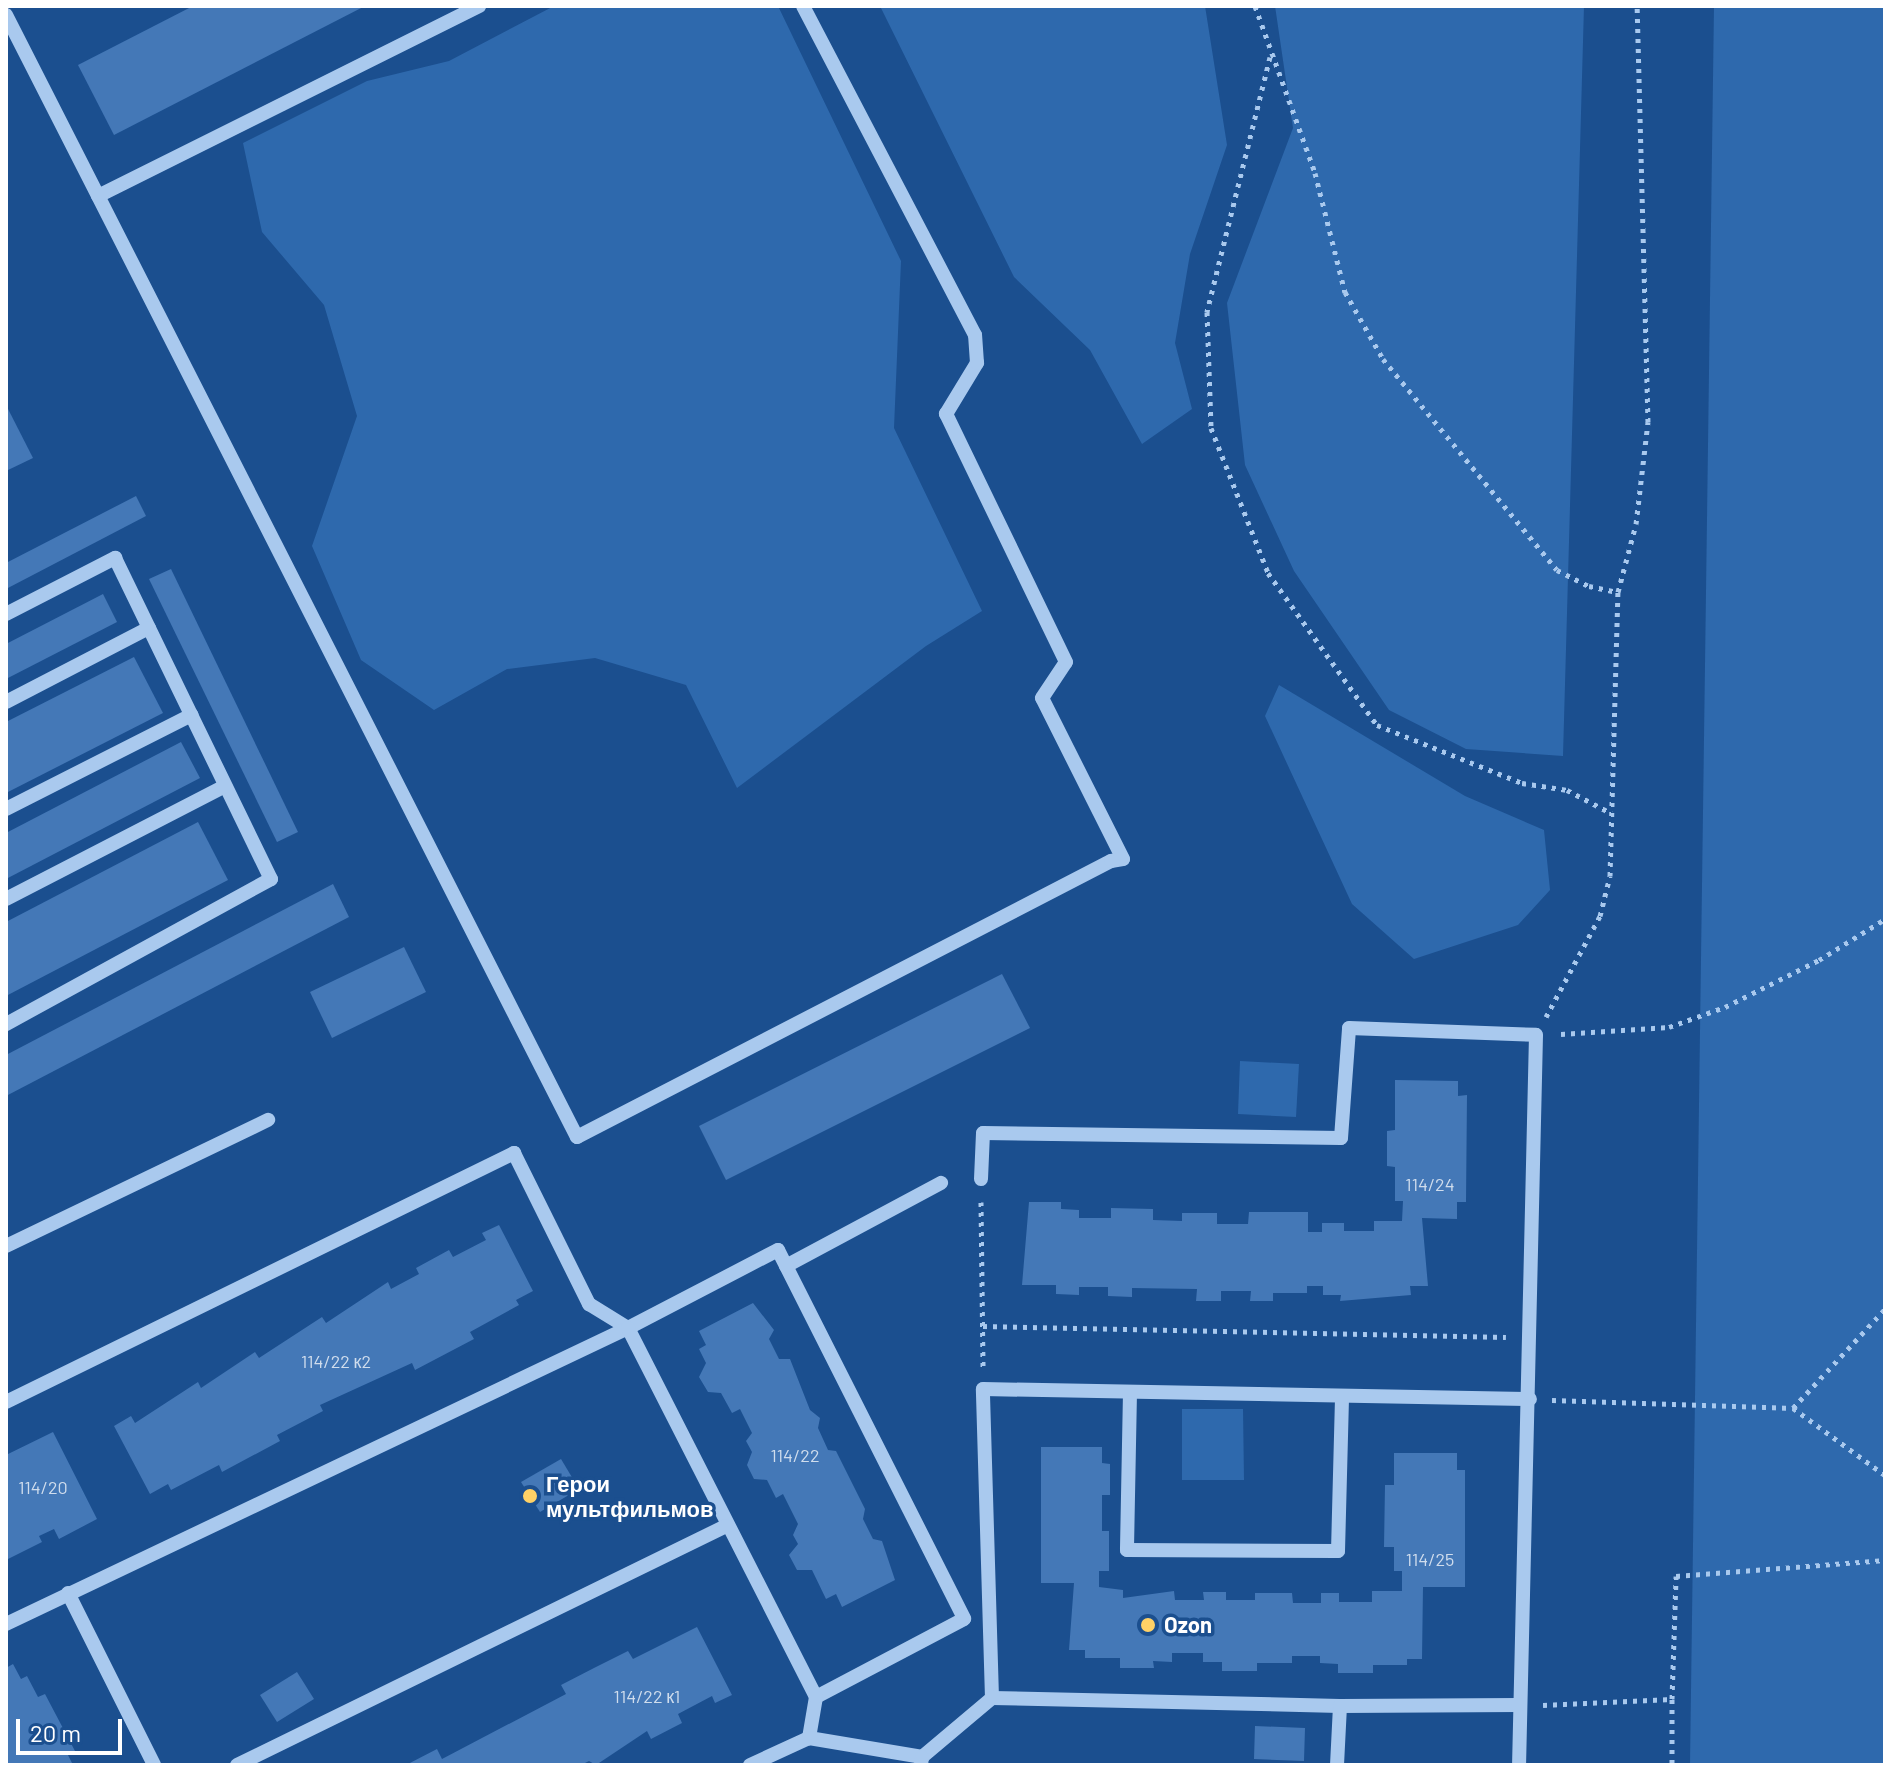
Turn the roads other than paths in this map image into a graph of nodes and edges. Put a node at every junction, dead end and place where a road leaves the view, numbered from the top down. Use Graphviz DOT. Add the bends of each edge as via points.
graph roads {
  1 [pos="479,6"];
  2 [pos="803,6"];
  3 [pos="6,15"];
  4 [pos="98,196"];
  5 [pos="6,614"];
  6 [pos="149,628"];
  7 [pos="6,702"];
  8 [pos="191,715"];
  9 [pos="225,786"];
  10 [pos="6,809"];
  11 [pos="6,899"];
  12 [pos="6,1024"];
  13 [pos="268,1120"];
  14 [pos="981,1179"];
  15 [pos="941,1183"];
  16 [pos="6,1246"];
  17 [pos="786,1266"];
  18 [pos="628,1328"];
  19 [pos="1130,1392"];
  20 [pos="1342,1396"];
  21 [pos="1530,1399"];
  22 [pos="6,1402"];
  23 [pos="726,1526"];
  24 [pos="68,1593"];
  25 [pos="989,1618"];
  26 [pos="964,1619"];
  27 [pos="6,1624"];
  28 [pos="816,1697"];
  29 [pos="992,1698"];
  30 [pos="1519,1705"];
  31 [pos="1340,1706"];
  32 [pos="809,1738"];
  33 [pos="922,1761"];
  34 [pos="154,1765"];
  35 [pos="237,1765"];
  36 [pos="750,1765"];
  37 [pos="1337,1765"];
  38 [pos="1519,1765"];
  1 -- 4 [label="street"];
  2 -- 4 [label="street" via="975,335 977,363 946,414 1066,662 1042,698 1123,859 577,1137"];
  3 -- 4 [label="street"];
  5 -- 6 [label="street" via="115,558"];
  6 -- 7 [label="street"];
  6 -- 8 [label="street"];
  8 -- 9 [label="street"];
  8 -- 10 [label="street"];
  9 -- 11 [label="street"];
  9 -- 12 [label="street" via="271,879"];
  13 -- 16 [label="street"];
  14 -- 21 [label="street" via="983,1133 1341,1138 1349,1028 1536,1035"];
  15 -- 17 [label="street"];
  17 -- 18 [label="street" via="778,1250"];
  17 -- 26 [label="street"];
  18 -- 22 [label="street" via="589,1304 514,1153"];
  18 -- 23 [label="street"];
  18 -- 24 [label="street"];
  19 -- 20 [label="street"];
  19 -- 20 [label="street" via="1127,1550 1338,1551"];
  19 -- 25 [label="street" via="983,1389"];
  20 -- 21 [label="street"];
  21 -- 30 [label="street"];
  23 -- 28 [label="street"];
  23 -- 35 [label="street"];
  24 -- 27 [label="street"];
  24 -- 34 [label="street"];
  25 -- 26 [label="street"];
  25 -- 29 [label="street"];
  26 -- 28 [label="street"];
  28 -- 32 [label="street"];
  29 -- 31 [label="street"];
  29 -- 33 [label="street"];
  30 -- 31 [label="street"];
  30 -- 38 [label="street"];
  31 -- 37 [label="street"];
  32 -- 33 [label="street"];
  32 -- 36 [label="street"];
}
